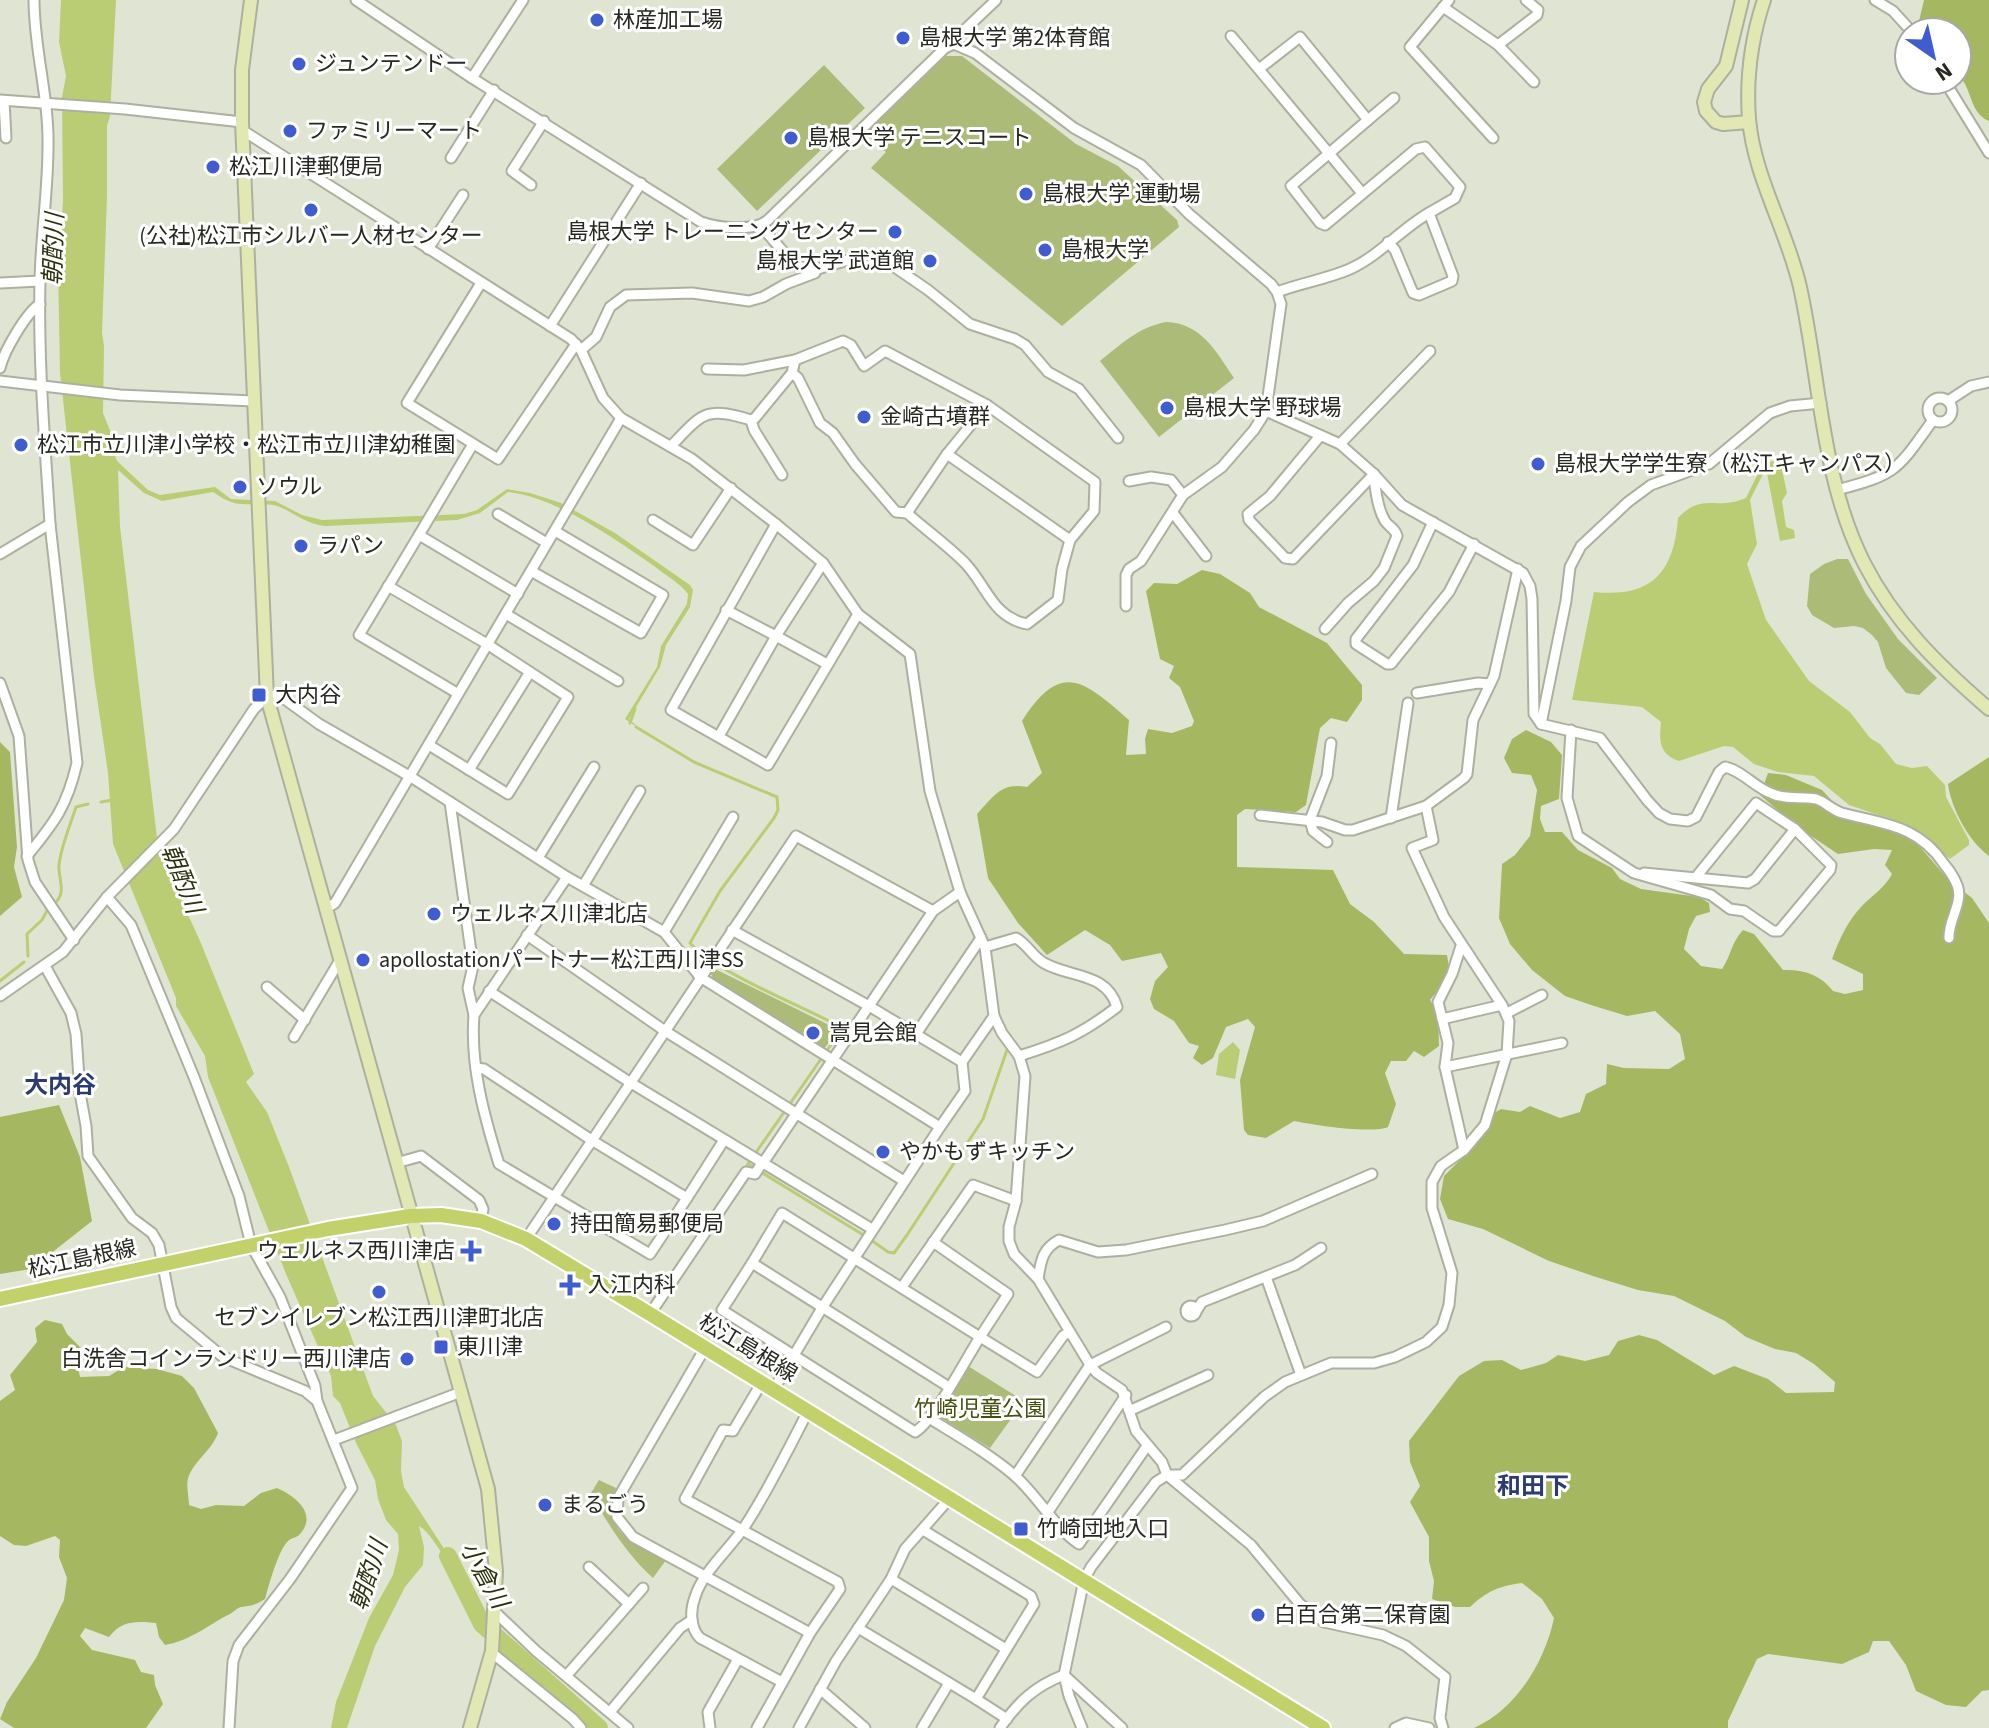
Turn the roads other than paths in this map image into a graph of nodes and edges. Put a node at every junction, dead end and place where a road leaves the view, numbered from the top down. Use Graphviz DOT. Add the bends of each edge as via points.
graph roads {
  1 [pos="34,0"];
  2 [pos="251,0"];
  3 [pos="356,0"];
  4 [pos="523,0"];
  5 [pos="996,0"];
  6 [pos="1526,0"];
  7 [pos="1742,0"];
  8 [pos="1764,0"];
  9 [pos="1875,0"];
  10 [pos="1446,4"];
  11 [pos="1898,16"];
  12 [pos="1231,36"];
  13 [pos="954,44"];
  14 [pos="1498,45"];
  15 [pos="1259,69"];
  16 [pos="472,78"];
  17 [pos="1534,82"];
  18 [pos="494,90"];
  19 [pos="1954,96"];
  20 [pos="1394,98"];
  21 [pos="2,101"];
  22 [pos="50,105"];
  23 [pos="1368,120"];
  24 [pos="544,121"];
  25 [pos="1749,122"];
  26 [pos="242,126"];
  27 [pos="6,138"];
  28 [pos="1493,138"];
  29 [pos="1328,153"];
  30 [pos="1989,153"];
  31 [pos="451,158"];
  32 [pos="641,183"];
  33 [pos="531,185"];
  34 [pos="1362,193"];
  35 [pos="463,195"];
  36 [pos="1429,213"];
  37 [pos="761,226"];
  38 [pos="1388,242"];
  39 [pos="428,249"];
  40 [pos="818,271"];
  41 [pos="40,281"];
  42 [pos="0,283"];
  43 [pos="481,283"];
  44 [pos="1277,292"];
  45 [pos="40,304"];
  46 [pos="550,326"];
  47 [pos="579,347"];
  48 [pos="1430,351"];
  49 [pos="795,360"];
  50 [pos="0,368"];
  51 [pos="707,369"];
  52 [pos="792,373"];
  53 [pos="0,381"];
  54 [pos="1989,382"];
  55 [pos="44,387"];
  56 [pos="253,401"];
  57 [pos="1948,401"];
  58 [pos="1821,403"];
  59 [pos="987,405"];
  60 [pos="1266,411"];
  61 [pos="621,418"];
  62 [pos="751,420"];
  63 [pos="1933,420"];
  64 [pos="1320,436"];
  65 [pos="1118,438"];
  66 [pos="473,444"];
  67 [pos="1340,444"];
  68 [pos="671,446"];
  69 [pos="947,454"];
  70 [pos="1374,474"];
  71 [pos="782,475"];
  72 [pos="1129,481"];
  73 [pos="731,488"];
  74 [pos="1837,490"];
  75 [pos="1183,495"];
  76 [pos="907,513"];
  77 [pos="1173,513"];
  78 [pos="498,514"];
  79 [pos="653,520"];
  80 [pos="1433,522"];
  81 [pos="50,524"];
  82 [pos="776,524"];
  83 [pos="555,531"];
  84 [pos="419,535"];
  85 [pos="1070,540"];
  86 [pos="547,543"];
  87 [pos="1474,544"];
  88 [pos="0,554"];
  89 [pos="1206,556"];
  90 [pos="823,563"];
  91 [pos="1518,569"];
  92 [pos="531,571"];
  93 [pos="388,586"];
  94 [pos="518,594"];
  95 [pos="1126,606"];
  96 [pos="726,610"];
  97 [pos="506,614"];
  98 [pos="858,614"];
  99 [pos="1325,629"];
  100 [pos="776,636"];
  101 [pos="487,644"];
  102 [pos="827,664"];
  103 [pos="530,672"];
  104 [pos="618,681"];
  105 [pos="0,683"];
  106 [pos="1490,684"];
  107 [pos="457,693"];
  108 [pos="1417,693"];
  109 [pos="267,697"];
  110 [pos="1408,703"];
  111 [pos="1989,709"];
  112 [pos="1541,724"];
  113 [pos="1571,730"];
  114 [pos="719,736"];
  115 [pos="1331,743"];
  116 [pos="429,745"];
  117 [pos="594,767"];
  118 [pos="469,770"];
  119 [pos="411,777"];
  120 [pos="640,791"];
  121 [pos="450,802"];
  122 [pos="1426,806"];
  123 [pos="1260,815"];
  124 [pos="733,817"];
  125 [pos="1391,818"];
  126 [pos="1310,820"];
  127 [pos="1795,829"];
  128 [pos="1327,842"];
  129 [pos="27,856"];
  130 [pos="538,858"];
  131 [pos="1634,873"];
  132 [pos="567,877"];
  133 [pos="1696,877"];
  134 [pos="583,886"];
  135 [pos="960,892"];
  136 [pos="107,897"];
  137 [pos="326,909"];
  138 [pos="933,911"];
  139 [pos="732,930"];
  140 [pos="664,932"];
  141 [pos="527,935"];
  142 [pos="1949,938"];
  143 [pos="74,940"];
  144 [pos="983,943"];
  145 [pos="1461,946"];
  146 [pos="340,960"];
  147 [pos="45,966"];
  148 [pos="700,977"];
  149 [pos="267,987"];
  150 [pos="489,991"];
  151 [pos="1542,995"];
  152 [pos="0,996"];
  153 [pos="869,1006"];
  154 [pos="1505,1009"];
  155 [pos="474,1015"];
  156 [pos="994,1016"];
  157 [pos="1442,1019"];
  158 [pos="305,1020"];
  159 [pos="665,1031"];
  160 [pos="916,1034"];
  161 [pos="294,1037"];
  162 [pos="1562,1043"];
  163 [pos="1507,1054"];
  164 [pos="827,1056"];
  165 [pos="1019,1056"];
  166 [pos="962,1062"];
  167 [pos="1445,1067"];
  168 [pos="476,1068"];
  169 [pos="631,1083"];
  170 [pos="791,1110"];
  171 [pos="940,1127"];
  172 [pos="724,1140"];
  173 [pos="593,1141"];
  174 [pos="1464,1150"];
  175 [pos="396,1163"];
  176 [pos="758,1163"];
  177 [pos="1372,1174"];
  178 [pos="904,1181"];
  179 [pos="555,1198"];
  180 [pos="687,1198"];
  181 [pos="1016,1201"];
  182 [pos="410,1216"];
  183 [pos="481,1221"];
  184 [pos="872,1229"];
  185 [pos="526,1239"];
  186 [pos="933,1242"];
  187 [pos="256,1244"];
  188 [pos="1321,1248"];
  189 [pos="854,1258"];
  190 [pos="752,1263"];
  191 [pos="163,1265"];
  192 [pos="1266,1277"];
  193 [pos="1038,1279"];
  194 [pos="902,1287"];
  195 [pos="0,1299"];
  196 [pos="822,1308"];
  197 [pos="1195,1313"];
  198 [pos="650,1314"];
  199 [pos="1166,1327"];
  200 [pos="1069,1332"];
  201 [pos="980,1337"];
  202 [pos="705,1348"];
  203 [pos="793,1356"];
  204 [pos="1090,1365"];
  205 [pos="1208,1375"];
  206 [pos="1301,1375"];
  207 [pos="768,1386"];
  208 [pos="949,1387"];
  209 [pos="461,1392"];
  210 [pos="1126,1395"];
  211 [pos="317,1401"];
  212 [pos="808,1411"];
  213 [pos="1129,1411"];
  214 [pos="929,1418"];
  215 [pos="338,1439"];
  216 [pos="1147,1446"];
  217 [pos="1167,1475"];
  218 [pos="1015,1476"];
  219 [pos="950,1498"];
  220 [pos="1048,1512"];
  221 [pos="743,1529"];
  222 [pos="923,1530"];
  223 [pos="589,1567"];
  224 [pos="707,1576"];
  225 [pos="891,1579"];
  226 [pos="1084,1580"];
  227 [pos="643,1588"];
  228 [pos="629,1604"];
  229 [pos="494,1614"];
  230 [pos="692,1620"];
  231 [pos="858,1628"];
  232 [pos="810,1633"];
  233 [pos="1006,1649"];
  234 [pos="494,1654"];
  235 [pos="738,1659"];
  236 [pos="567,1675"];
  237 [pos="1064,1675"];
  238 [pos="782,1682"];
  239 [pos="949,1683"];
  240 [pos="820,1689"];
  241 [pos="976,1699"];
  242 [pos="610,1712"];
  243 [pos="1007,1719"];
  244 [pos="229,1728"];
  245 [pos="470,1728"];
  246 [pos="581,1728"];
  247 [pos="628,1728"];
  248 [pos="710,1728"];
  249 [pos="757,1728"];
  250 [pos="799,1728"];
  251 [pos="865,1728"];
  252 [pos="922,1728"];
  253 [pos="1000,1728"];
  254 [pos="1082,1728"];
  255 [pos="1122,1728"];
  256 [pos="1323,1728"];
  257 [pos="1395,1728"];
  258 [pos="1429,1728"];
  259 [pos="1443,1728"];
  1 -- 22 [label="street"];
  2 -- 26 [label="street"];
  3 -- 16 [label="street"];
  4 -- 16 [label="street"];
  5 -- 13 [label="street"];
  6 -- 14 [label="street" via="1537,15"];
  7 -- 25 [label="street" via="1726,66 1704,102 1716,122"];
  8 -- 25 [label="street" via="1750,57"];
  9 -- 11 [label="street"];
  10 -- 14 [label="street"];
  10 -- 28 [label="street" via="1410,49"];
  12 -- 15 [label="street"];
  13 -- 37 [label="street" via="934,57"];
  13 -- 44 [label="street" via="975,53 1074,128 1141,165"];
  14 -- 17 [label="street"];
  15 -- 23 [label="street" via="1300,37"];
  15 -- 29 [label="street"];
  16 -- 18 [label="street"];
  18 -- 24 [label="street"];
  18 -- 31 [label="street"];
  19 -- 30 [label="street"];
  20 -- 23 [label="street"];
  21 -- 22 [label="street"];
  21 -- 27 [label="street"];
  22 -- 26 [label="street" via="125,109"];
  22 -- 41 [label="street"];
  23 -- 29 [label="street"];
  24 -- 32 [label="street"];
  24 -- 33 [label="street" via="512,171"];
  25 -- 58 [label="street" via="1757,162 1800,288"];
  26 -- 39 [label="street"];
  26 -- 56 [label="street"];
  29 -- 34 [label="street"];
  29 -- 34 [label="street" via="1291,186 1320,223 1325,225"];
  32 -- 37 [label="street" via="701,222"];
  32 -- 46 [label="street"];
  34 -- 36 [label="street" via="1422,146 1460,187 1455,198"];
  35 -- 39 [label="street"];
  36 -- 38 [label="street"];
  36 -- 38 [label="street" via="1453,276 1451,283 1413,293"];
  37 -- 40 [label="street" via="794,264"];
  38 -- 44 [label="street" via="1352,268"];
  39 -- 43 [label="street"];
  40 -- 47 [label="street" via="749,301 692,293 626,295 610,307 596,337"];
  40 -- 65 [label="street" via="865,255 880,257 970,324 1025,345 1048,372 1079,389"];
  41 -- 42 [label="street"];
  41 -- 45 [label="street"];
  43 -- 46 [label="street"];
  43 -- 66 [label="street" via="407,403"];
  44 -- 60 [label="street" via="1281,304"];
  45 -- 50 [label="street"];
  45 -- 55 [label="street"];
  46 -- 47 [label="street"];
  47 -- 61 [label="street" via="597,388"];
  47 -- 66 [label="street" via="498,459"];
  48 -- 67 [label="street"];
  49 -- 51 [label="street" via="744,370"];
  49 -- 52 [label="street"];
  49 -- 59 [label="street" via="843,341 864,366 885,351"];
  52 -- 62 [label="street"];
  52 -- 76 [label="street" via="820,423 896,512"];
  53 -- 55 [label="street"];
  54 -- 57 [label="street"];
  55 -- 56 [label="street"];
  55 -- 81 [label="street"];
  56 -- 109 [label="street"];
  57 -- 63 [label="street" via="1953,408 1950,418 1942,423"];
  57 -- 63 [label="street" via="1938,398 1930,403"];
  58 -- 74 [label="street"];
  58 -- 112 [label="street" via="1770,413 1709,464 1651,485 1581,546 1570,567"];
  59 -- 69 [label="street"];
  59 -- 85 [label="street" via="1095,482 1094,511"];
  60 -- 64 [label="street"];
  60 -- 75 [label="street" via="1222,467"];
  61 -- 68 [label="street"];
  61 -- 83 [label="street"];
  62 -- 68 [label="street" via="712,412"];
  62 -- 71 [label="street"];
  63 -- 74 [label="street" via="1892,472"];
  64 -- 67 [label="street"];
  64 -- 70 [label="street" via="1248,514 1285,558 1293,559"];
  66 -- 84 [label="street"];
  67 -- 70 [label="street"];
  68 -- 73 [label="street"];
  69 -- 76 [label="street"];
  69 -- 85 [label="street"];
  70 -- 80 [label="street" via="1396,500"];
  70 -- 99 [label="street" via="1383,516 1397,536 1374,581"];
  72 -- 75 [label="street" via="1171,480"];
  73 -- 79 [label="street" via="693,545"];
  73 -- 82 [label="street"];
  74 -- 111 [label="street" via="1863,561 1891,609 1939,665"];
  75 -- 77 [label="street"];
  76 -- 85 [label="street" via="968,566 996,608 1027,624 1058,600"];
  77 -- 89 [label="street"];
  77 -- 95 [label="street" via="1141,561 1129,569"];
  78 -- 86 [label="street"];
  80 -- 87 [label="street"];
  80 -- 87 [label="street" via="1413,565 1356,639 1387,664 1449,592"];
  81 -- 88 [label="street"];
  81 -- 129 [label="street" via="77,763 57,820"];
  82 -- 90 [label="street"];
  82 -- 96 [label="street"];
  83 -- 86 [label="street"];
  83 -- 92 [label="street" via="663,595 641,633"];
  84 -- 93 [label="street"];
  84 -- 94 [label="street"];
  86 -- 92 [label="street"];
  87 -- 91 [label="street"];
  90 -- 98 [label="street"];
  90 -- 100 [label="street"];
  91 -- 106 [label="street"];
  91 -- 112 [label="street" via="1532,599 1534,714"];
  92 -- 94 [label="street"];
  93 -- 101 [label="street"];
  93 -- 107 [label="street" via="359,635"];
  94 -- 97 [label="street"];
  96 -- 100 [label="street"];
  96 -- 114 [label="street" via="671,710"];
  97 -- 101 [label="street"];
  97 -- 104 [label="street"];
  98 -- 102 [label="street"];
  98 -- 135 [label="street" via="910,654 930,791"];
  100 -- 102 [label="street"];
  100 -- 114 [label="street"];
  101 -- 103 [label="street"];
  101 -- 107 [label="street"];
  102 -- 114 [label="street" via="768,765"];
  103 -- 118 [label="street"];
  103 -- 118 [label="street" via="568,697 508,794"];
  105 -- 129 [label="street" via="19,736"];
  106 -- 108 [label="street"];
  106 -- 122 [label="street" via="1473,720 1467,774"];
  107 -- 116 [label="street"];
  109 -- 119 [label="street" via="286,700"];
  109 -- 136 [label="street" via="174,829"];
  109 -- 137 [label="street"];
  110 -- 125 [label="street"];
  112 -- 113 [label="street"];
  113 -- 131 [label="street" via="1567,798 1578,836"];
  113 -- 142 [label="street" via="1600,738 1647,800 1670,819 1696,817 1725,767 1776,796 1818,799 1838,812 1901,827 1922,839 1956,882 1959,893"];
  115 -- 126 [label="street" via="1327,776"];
  116 -- 118 [label="street"];
  116 -- 119 [label="street"];
  117 -- 130 [label="street"];
  119 -- 121 [label="street"];
  119 -- 137 [label="street" via="335,903"];
  120 -- 134 [label="street"];
  121 -- 130 [label="street"];
  121 -- 155 [label="street" via="473,966 468,988"];
  122 -- 125 [label="street"];
  122 -- 145 [label="street" via="1433,840 1412,848"];
  123 -- 126 [label="street"];
  124 -- 140 [label="street"];
  125 -- 126 [label="street" via="1345,830"];
  126 -- 128 [label="street"];
  127 -- 131 [label="street" via="1831,865 1779,931 1711,895"];
  127 -- 133 [label="street" via="1751,882"];
  127 -- 133 [label="street" via="1756,803"];
  129 -- 143 [label="street" via="35,882"];
  130 -- 132 [label="street"];
  131 -- 133 [label="street"];
  132 -- 134 [label="street"];
  132 -- 141 [label="street"];
  134 -- 140 [label="street"];
  135 -- 138 [label="street"];
  135 -- 144 [label="street"];
  136 -- 143 [label="street"];
  136 -- 187 [label="street" via="131,925"];
  137 -- 146 [label="street"];
  138 -- 139 [label="street" via="796,836"];
  138 -- 153 [label="street"];
  139 -- 148 [label="street"];
  139 -- 153 [label="street"];
  140 -- 148 [label="street"];
  141 -- 150 [label="street"];
  141 -- 159 [label="street"];
  143 -- 147 [label="street"];
  144 -- 156 [label="street"];
  144 -- 160 [label="street"];
  144 -- 165 [label="street" via="1016,938 1047,965 1106,985 1115,999 1117,1007 1084,1032"];
  145 -- 154 [label="street"];
  145 -- 157 [label="street" via="1439,996"];
  146 -- 158 [label="street"];
  146 -- 175 [label="street"];
  147 -- 152 [label="street"];
  147 -- 191 [label="street" via="71,1013 76,1034 88,1156 132,1218 152,1233"];
  148 -- 159 [label="street"];
  148 -- 164 [label="street"];
  149 -- 158 [label="street"];
  150 -- 155 [label="street"];
  150 -- 169 [label="street"];
  151 -- 154 [label="street"];
  153 -- 160 [label="street"];
  153 -- 164 [label="street"];
  154 -- 157 [label="street"];
  154 -- 163 [label="street"];
  155 -- 168 [label="street"];
  156 -- 165 [label="street"];
  156 -- 166 [label="street"];
  157 -- 167 [label="street" via="1448,1043"];
  158 -- 161 [label="street"];
  159 -- 169 [label="street"];
  159 -- 170 [label="street"];
  160 -- 166 [label="street"];
  162 -- 163 [label="street"];
  163 -- 167 [label="street"];
  163 -- 174 [label="street" via="1485,1125"];
  164 -- 170 [label="street"];
  164 -- 171 [label="street"];
  165 -- 181 [label="street" via="1025,1096"];
  166 -- 171 [label="street" via="965,1091"];
  167 -- 174 [label="street"];
  168 -- 173 [label="street"];
  168 -- 179 [label="street" via="499,1164"];
  169 -- 172 [label="street"];
  169 -- 173 [label="street"];
  170 -- 176 [label="street"];
  170 -- 178 [label="street"];
  171 -- 178 [label="street"];
  172 -- 176 [label="street"];
  172 -- 180 [label="street"];
  173 -- 179 [label="street"];
  173 -- 180 [label="street"];
  174 -- 206 [label="street" via="1441,1166 1432,1182 1432,1208 1452,1273 1442,1327 1426,1342 1383,1361 1331,1363"];
  175 -- 182 [label="street"];
  175 -- 183 [label="street" via="421,1156 479,1200"];
  176 -- 184 [label="street"];
  176 -- 198 [label="street" via="746,1172"];
  177 -- 193 [label="street" via="1263,1221 1182,1239 1098,1252 1059,1240 1042,1255"];
  178 -- 184 [label="street"];
  179 -- 180 [label="street" via="650,1254"];
  179 -- 185 [label="street"];
  181 -- 186 [label="street" via="973,1185"];
  181 -- 193 [label="street" via="1009,1241"];
  182 -- 183 [label="main road, 松江島根線"];
  182 -- 187 [label="main road, 松江島根線"];
  182 -- 209 [label="street"];
  183 -- 185 [label="main road, 松江島根線"];
  184 -- 189 [label="street"];
  185 -- 198 [label="main road, 松江島根線"];
  186 -- 194 [label="street"];
  186 -- 201 [label="street" via="1008,1294"];
  187 -- 191 [label="main road, 松江島根線"];
  187 -- 211 [label="street"];
  188 -- 192 [label="street"];
  189 -- 190 [label="street" via="782,1213"];
  189 -- 194 [label="street"];
  189 -- 196 [label="street"];
  190 -- 196 [label="street"];
  190 -- 203 [label="street" via="722,1310"];
  191 -- 195 [label="main road, 松江島根線"];
  191 -- 211 [label="street" via="176,1318 223,1357"];
  192 -- 197 [label="street" via="1202,1302"];
  192 -- 206 [label="street"];
  193 -- 200 [label="street"];
  194 -- 201 [label="street"];
  196 -- 203 [label="street"];
  196 -- 208 [label="street"];
  198 -- 202 [label="main road, 松江島根線"];
  199 -- 204 [label="street"];
  200 -- 201 [label="street" via="1037,1372"];
  200 -- 204 [label="street"];
  201 -- 208 [label="street"];
  202 -- 207 [label="main road, 松江島根線"];
  202 -- 224 [label="street" via="618,1498 617,1517 633,1537"];
  203 -- 207 [label="street"];
  203 -- 214 [label="street" via="915,1432"];
  204 -- 210 [label="street"];
  204 -- 218 [label="street"];
  205 -- 213 [label="street"];
  206 -- 217 [label="street" via="1264,1397 1182,1475"];
  207 -- 212 [label="main road, 松江島根線"];
  207 -- 221 [label="street" via="733,1431 723,1430 685,1499"];
  208 -- 214 [label="street"];
  209 -- 215 [label="street"];
  209 -- 229 [label="street" via="488,1489 496,1571"];
  210 -- 213 [label="street"];
  210 -- 220 [label="street"];
  211 -- 215 [label="street"];
  212 -- 219 [label="main road, 松江島根線"];
  212 -- 221 [label="street"];
  213 -- 216 [label="street"];
  214 -- 218 [label="street"];
  215 -- 244 [label="street" via="352,1488 239,1645 233,1661"];
  216 -- 217 [label="street"];
  216 -- 220 [label="street" via="1079,1544"];
  217 -- 226 [label="street" via="1156,1482"];
  217 -- 259 [label="street" via="1251,1545 1300,1604 1324,1622 1383,1635 1439,1670 1445,1677"];
  218 -- 220 [label="street"];
  219 -- 222 [label="street"];
  219 -- 226 [label="main road, 松江島根線"];
  221 -- 224 [label="street"];
  221 -- 232 [label="street" via="838,1582 840,1589"];
  222 -- 225 [label="street" via="905,1549"];
  222 -- 233 [label="street" via="1031,1596 1034,1604"];
  223 -- 228 [label="street"];
  224 -- 230 [label="street" via="696,1593"];
  224 -- 232 [label="street"];
  225 -- 231 [label="street"];
  225 -- 233 [label="street"];
  226 -- 237 [label="street"];
  226 -- 256 [label="main road, 松江島根線"];
  227 -- 228 [label="street"];
  228 -- 236 [label="street"];
  229 -- 234 [label="street"];
  229 -- 236 [label="street"];
  230 -- 235 [label="street" via="700,1638"];
  230 -- 242 [label="street"];
  231 -- 239 [label="street"];
  231 -- 240 [label="street"];
  232 -- 238 [label="street"];
  233 -- 241 [label="street"];
  234 -- 245 [label="street"];
  234 -- 246 [label="street"];
  235 -- 238 [label="street"];
  235 -- 248 [label="street" via="708,1712"];
  236 -- 242 [label="street"];
  237 -- 243 [label="street" via="1029,1693"];
  237 -- 254 [label="street"];
  237 -- 255 [label="street"];
  238 -- 249 [label="street"];
  239 -- 241 [label="street"];
  239 -- 252 [label="street"];
  240 -- 250 [label="street"];
  240 -- 251 [label="street"];
  241 -- 243 [label="street"];
  242 -- 247 [label="street"];
  243 -- 253 [label="street"];
  257 -- 258 [label="street" via="1406,1723"];
}
